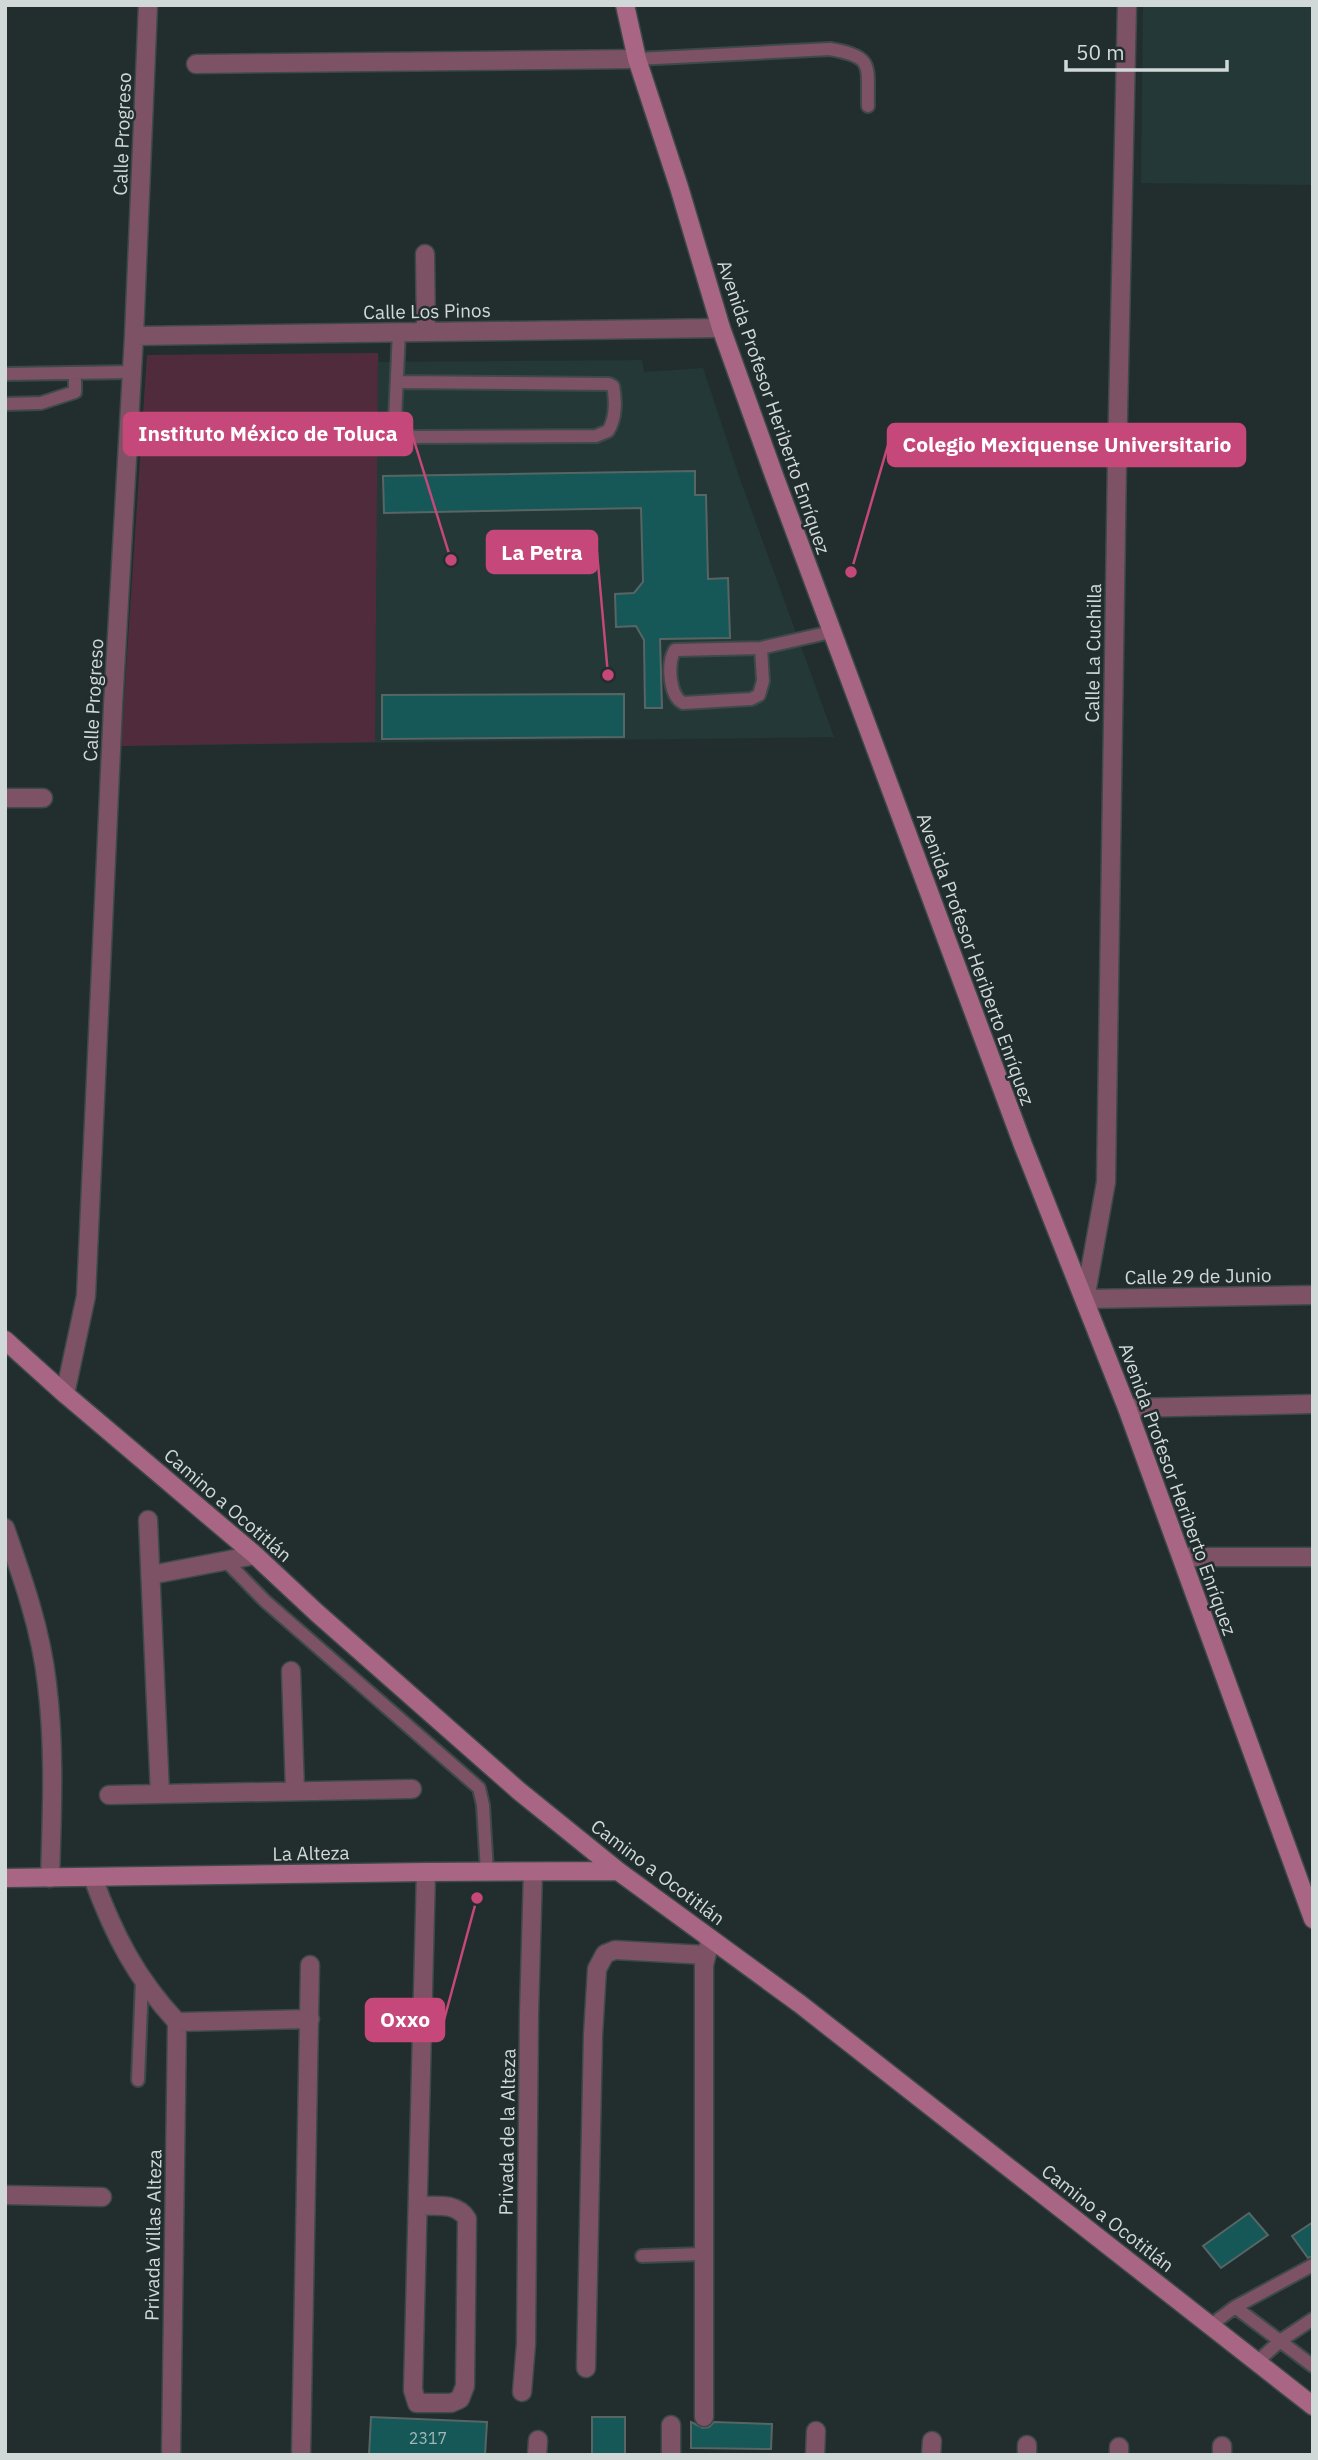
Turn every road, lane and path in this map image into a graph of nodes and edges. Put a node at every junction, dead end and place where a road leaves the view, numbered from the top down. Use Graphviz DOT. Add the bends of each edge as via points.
graph roads {
  1 [pos="148,5"];
  2 [pos="625,5"];
  3 [pos="1128,5"];
  4 [pos="637,58"];
  5 [pos="196,64"];
  6 [pos="868,106"];
  7 [pos="425,254"];
  8 [pos="721,328"];
  9 [pos="399,332"];
  10 [pos="426,332"];
  11 [pos="134,336"];
  12 [pos="132,372"];
  13 [pos="75,373"];
  14 [pos="5,374"];
  15 [pos="397,382"];
  16 [pos="5,404"];
  17 [pos="831,632"];
  18 [pos="761,648"];
  19 [pos="5,798"];
  20 [pos="43,798"];
  21 [pos="1313,1295"];
  22 [pos="1085,1299"];
  23 [pos="5,1340"];
  24 [pos="65,1394"];
  25 [pos="1313,1404"];
  26 [pos="1127,1408"];
  27 [pos="148,1520"];
  28 [pos="5,1528"];
  29 [pos="255,1555"];
  30 [pos="1182,1557"];
  31 [pos="1313,1557"];
  32 [pos="225,1560"];
  33 [pos="151,1575"];
  34 [pos="291,1671"];
  35 [pos="412,1789"];
  36 [pos="295,1791"];
  37 [pos="160,1794"];
  38 [pos="109,1795"];
  39 [pos="618,1871"];
  40 [pos="426,1872"];
  41 [pos="487,1872"];
  42 [pos="533,1872"];
  43 [pos="5,1878"];
  44 [pos="50,1878"];
  45 [pos="93,1878"];
  46 [pos="1313,1919"];
  47 [pos="709,1947"];
  48 [pos="310,1965"];
  49 [pos="142,1981"];
  50 [pos="310,2019"];
  51 [pos="177,2022"];
  52 [pos="138,2080"];
  53 [pos="5,2195"];
  54 [pos="102,2197"];
  55 [pos="418,2206"];
  56 [pos="702,2254"];
  57 [pos="642,2256"];
  58 [pos="1313,2265"];
  59 [pos="1235,2307"];
  60 [pos="1313,2319"];
  61 [pos="1211,2325"];
  62 [pos="1280,2341"];
  63 [pos="1258,2361"];
  64 [pos="1313,2366"];
  65 [pos="586,2368"];
  66 [pos="523,2392"];
  67 [pos="1311,2401"];
  68 [pos="704,2417"];
  69 [pos="671,2425"];
  70 [pos="816,2431"];
  71 [pos="301,2448"];
  72 [pos="171,2451"];
  73 [pos="671,2455"];
  74 [pos="816,2455"];
  1 -- 11 [label="street, Calle Progreso"];
  2 -- 4 [label="main road, Avenida Profesor Heriberto Enríquez"];
  3 -- 22 [label="street, Calle La Cuchilla" via="1106,1182"];
  4 -- 5 [label="street"];
  4 -- 6 [label="lane" via="830,48 860,57 867,69"];
  4 -- 8 [label="main road, Avenida Profesor Heriberto Enríquez"];
  7 -- 10 [label="street"];
  8 -- 10 [label="street, Calle Los Pinos"];
  8 -- 17 [label="main road, Avenida Profesor Heriberto Enríquez"];
  9 -- 10 [label="street, Calle Los Pinos"];
  9 -- 11 [label="street, Calle Los Pinos"];
  9 -- 15 [label="lane"];
  11 -- 12 [label="street, Calle Progreso"];
  12 -- 13 [label="lane"];
  12 -- 24 [label="street, Calle Progreso" via="86,1296"];
  13 -- 14 [label="lane"];
  13 -- 16 [label="lane" via="75,392 41,403"];
  15 -- 15 [label="lane" via="397,426 414,437 596,436 608,431 614,419 614,391 609,384"];
  17 -- 18 [label="lane"];
  17 -- 22 [label="main road, Avenida Profesor Heriberto Enríquez"];
  18 -- 18 [label="lane" via="759,695 683,703 673,694 674,651"];
  19 -- 20 [label="street"];
  21 -- 22 [label="street, Calle 29 de Junio"];
  22 -- 26 [label="main road, Avenida Profesor Heriberto Enríquez"];
  23 -- 24 [label="main road, Camino a Ocotitlán"];
  24 -- 29 [label="main road, Camino a Ocotitlán"];
  25 -- 26 [label="street"];
  26 -- 30 [label="main road, Avenida Profesor Heriberto Enríquez"];
  27 -- 33 [label="street"];
  28 -- 44 [label="street" via="36,1622 47,1682 53,1744"];
  29 -- 32 [label="street"];
  29 -- 39 [label="main road, Camino a Ocotitlán" via="477,1755"];
  30 -- 31 [label="street"];
  30 -- 46 [label="main road, Avenida Profesor Heriberto Enríquez"];
  32 -- 33 [label="street"];
  32 -- 41 [label="lane" via="265,1601 479,1788"];
  33 -- 37 [label="street"];
  34 -- 36 [label="street"];
  35 -- 36 [label="street"];
  36 -- 37 [label="street"];
  37 -- 38 [label="street"];
  39 -- 42 [label="main road, La Alteza"];
  39 -- 47 [label="main road, Camino a Ocotitlán"];
  40 -- 41 [label="main road, La Alteza"];
  40 -- 45 [label="main road, La Alteza"];
  40 -- 55 [label="street"];
  41 -- 42 [label="main road, La Alteza"];
  42 -- 66 [label="street, Privada de la Alteza"];
  43 -- 44 [label="main road, La Alteza"];
  44 -- 45 [label="main road, La Alteza"];
  45 -- 49 [label="street" via="118,1941"];
  47 -- 56 [label="street"];
  47 -- 61 [label="main road, Camino a Ocotitlán" via="800,2004"];
  47 -- 65 [label="street" via="615,1950 605,1954 597,1969"];
  48 -- 50 [label="street"];
  49 -- 51 [label="street"];
  49 -- 52 [label="lane"];
  50 -- 51 [label="street"];
  50 -- 71 [label="street"];
  51 -- 72 [label="street, Privada Villas Alteza"];
  53 -- 54 [label="street"];
  55 -- 55 [label="street, Privada de la Alteza" via="413,2390 417,2403 451,2403 460,2399 465,2386 467,2218 454,2207"];
  56 -- 57 [label="lane"];
  56 -- 68 [label="street"];
  58 -- 59 [label="lane"];
  59 -- 61 [label="lane"];
  59 -- 62 [label="lane"];
  60 -- 62 [label="lane"];
  61 -- 63 [label="main road, Camino a Ocotitlán"];
  62 -- 63 [label="lane"];
  62 -- 64 [label="lane"];
  63 -- 67 [label="main road, Camino a Ocotitlán"];
  69 -- 73 [label="street"];
  70 -- 74 [label="street"];
}
